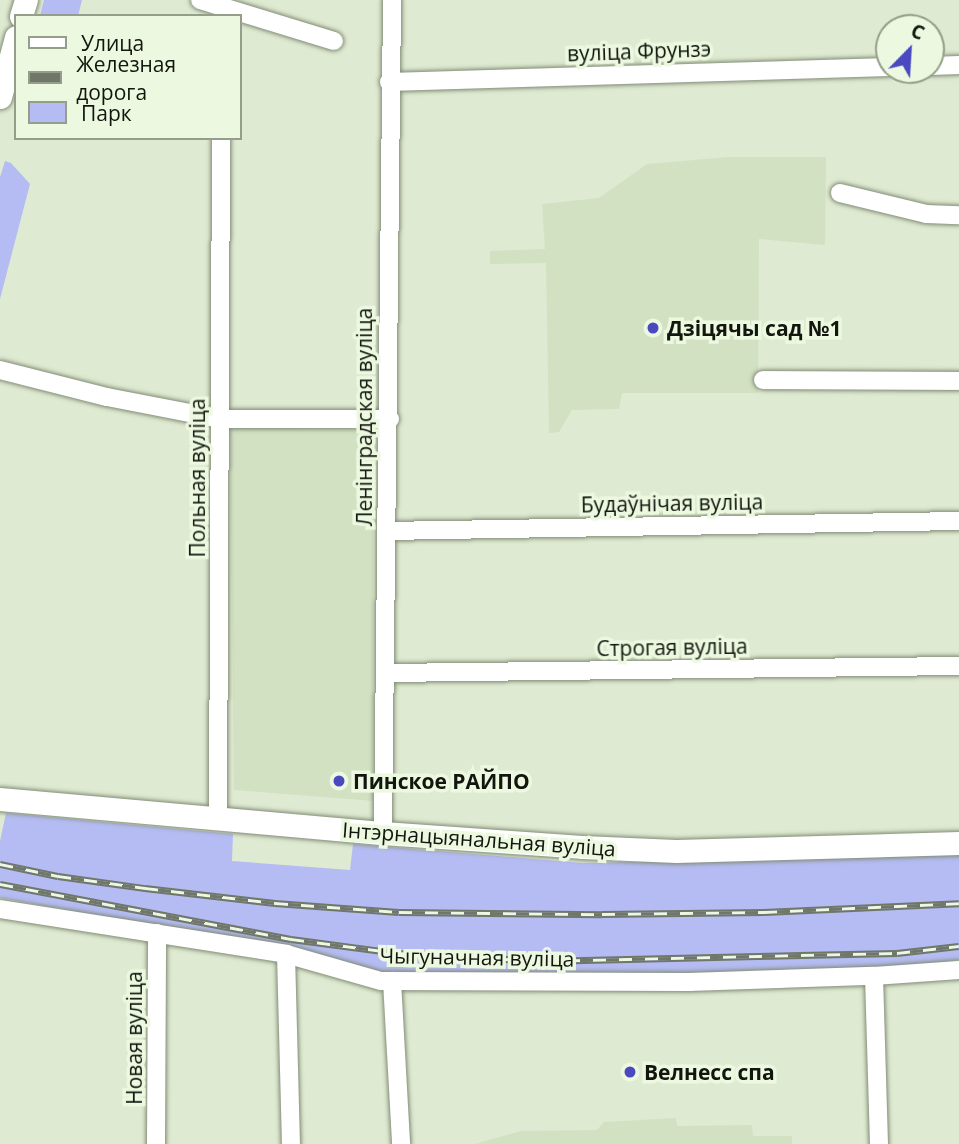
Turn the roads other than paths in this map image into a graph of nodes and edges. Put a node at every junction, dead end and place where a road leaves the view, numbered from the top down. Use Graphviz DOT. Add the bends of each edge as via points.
graph roads {
  1 [pos="200,0"];
  2 [pos="392,0"];
  3 [pos="334,41"];
  4 [pos="14,44"];
  5 [pos="875,67"];
  6 [pos="390,82"];
  7 [pos="0,97"];
  8 [pos="221,140"];
  9 [pos="840,193"];
  10 [pos="959,215"];
  11 [pos="0,370"];
  12 [pos="763,380"];
  13 [pos="959,381"];
  14 [pos="220,419"];
  15 [pos="390,419"];
  16 [pos="959,522"];
  17 [pos="386,531"];
  18 [pos="959,666"];
  19 [pos="386,673"];
  20 [pos="0,799"];
  21 [pos="218,818"];
  22 [pos="383,834"];
  23 [pos="959,843"];
  24 [pos="0,909"];
  25 [pos="157,933"];
  26 [pos="286,954"];
  27 [pos="959,970"];
  28 [pos="874,976"];
  29 [pos="392,981"];
  30 [pos="156,1144"];
  31 [pos="291,1144"];
  32 [pos="401,1144"];
  33 [pos="879,1144"];
  1 -- 3 [label="street"];
  2 -- 6 [label="street, Ленінградская вуліца"];
  4 -- 7 [label="main road"];
  5 -- 6 [label="street, вуліца Фрунзэ"];
  6 -- 15 [label="street, Ленінградская вуліца"];
  8 -- 14 [label="street, Польная вуліца"];
  9 -- 10 [label="street" via="926,214"];
  11 -- 14 [label="street"];
  12 -- 13 [label="street"];
  14 -- 15 [label="street"];
  14 -- 21 [label="street, Польная вуліца"];
  15 -- 17 [label="street, Ленінградская вуліца"];
  16 -- 17 [label="street, Будаўнічая вуліца"];
  17 -- 19 [label="street, Ленінградская вуліца"];
  18 -- 19 [label="street, Строгая вуліца"];
  19 -- 22 [label="street, Ленінградская вуліца"];
  20 -- 21 [label="main road, Інтэрнацыянальная вуліца"];
  21 -- 22 [label="main road, Інтэрнацыянальная вуліца"];
  22 -- 23 [label="main road, Інтэрнацыянальная вуліца" via="676,851"];
  24 -- 25 [label="street, Чыгуначная вуліца"];
  25 -- 26 [label="street, Чыгуначная вуліца"];
  25 -- 30 [label="street, Новая вуліца"];
  26 -- 29 [label="street, Чыгуначная вуліца"];
  26 -- 31 [label="street"];
  27 -- 28 [label="street, Чыгуначная вуліца"];
  28 -- 29 [label="street, Чыгуначная вуліца" via="690,982"];
  28 -- 33 [label="street"];
  29 -- 32 [label="street"];
}
